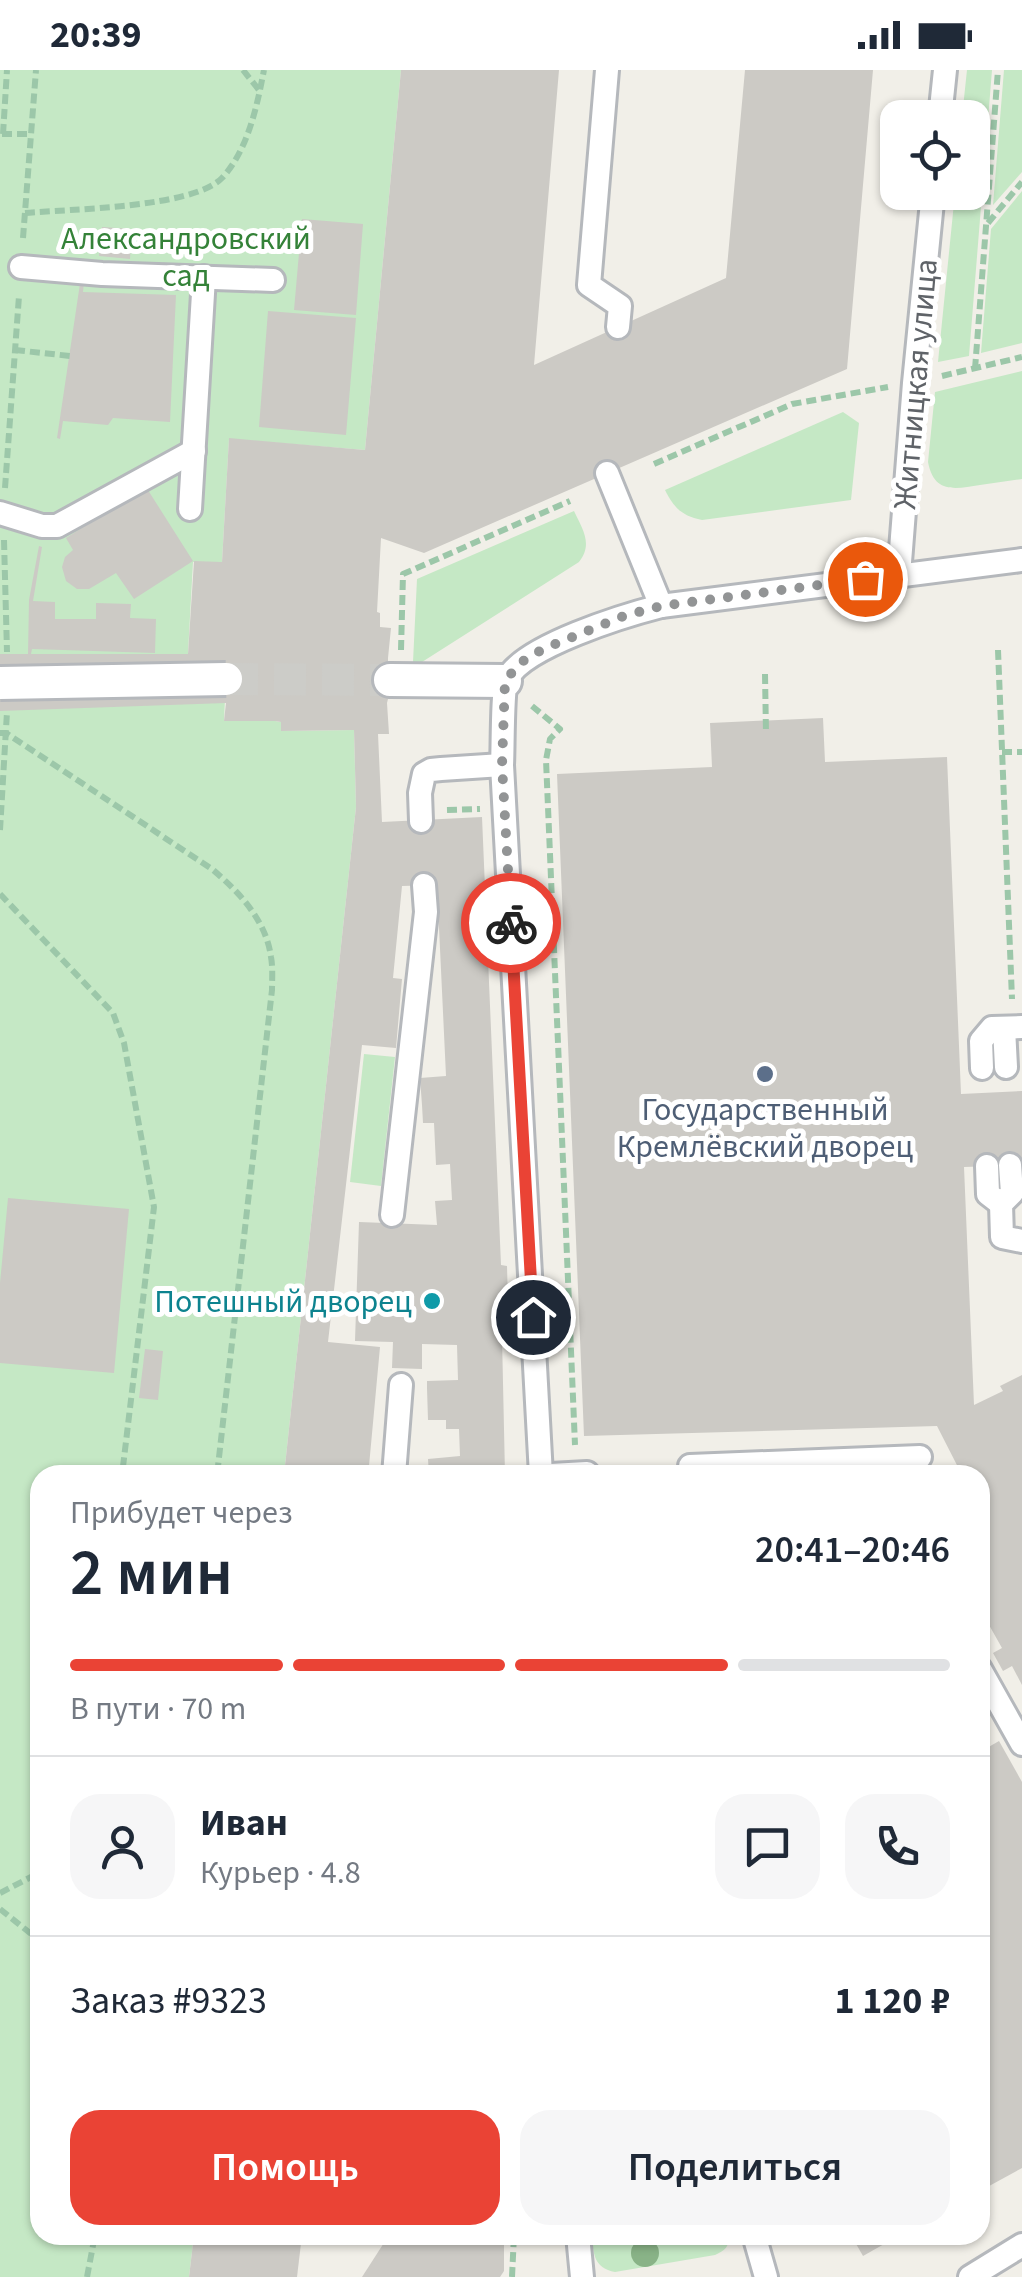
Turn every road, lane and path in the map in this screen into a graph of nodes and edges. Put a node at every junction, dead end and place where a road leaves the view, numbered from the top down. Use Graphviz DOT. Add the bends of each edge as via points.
graph roads {
  1 [pos="7,70"];
  2 [pos="243,70"];
  3 [pos="264,70"];
  4 [pos="607,70"];
  5 [pos="945,70"];
  6 [pos="998,70"];
  7 [pos="260,90"];
  8 [pos="942,100"];
  9 [pos="2,134"];
  10 [pos="31,134"];
  11 [pos="1022,182"];
  12 [pos="931,210"];
  13 [pos="25,212"];
  14 [pos="986,226"];
  15 [pos="21,267"];
  16 [pos="204,278"];
  17 [pos="273,280"];
  18 [pos="618,326"];
  19 [pos="15,350"];
  20 [pos="70,356"];
  21 [pos="1022,358"];
  22 [pos="975,369"];
  23 [pos="936,377"];
  24 [pos="889,387"];
  25 [pos="194,451"];
  26 [pos="654,464"];
  27 [pos="607,473"];
  28 [pos="570,501"];
  29 [pos="190,508"];
  30 [pos="2,513"];
  31 [pos="1022,560"];
  32 [pos="898,575"];
  33 [pos="661,606"];
  34 [pos="401,648"];
  35 [pos="998,650"];
  36 [pos="764,674"];
  37 [pos="226,679"];
  38 [pos="390,680"];
  39 [pos="505,681"];
  40 [pos="5,682"];
  41 [pos="560,729"];
  42 [pos="3,733"];
  43 [pos="766,733"];
  44 [pos="1002,752"];
  45 [pos="1022,752"];
  46 [pos="502,765"];
  47 [pos="1,797"];
  48 [pos="421,820"];
  49 [pos="0,830"];
  50 [pos="424,885"];
  51 [pos="0,894"];
  52 [pos="1013,1028"];
  53 [pos="994,1067"];
  54 [pos="999,1165"];
  55 [pos="392,1216"];
  56 [pos="1022,1241"];
  57 [pos="401,1386"];
  58 [pos="920,1457"];
  59 [pos="123,1465"];
  60 [pos="218,1465"];
  61 [pos="395,1465"];
  62 [pos="541,1465"];
  63 [pos="582,1465"];
  64 [pos="716,1465"];
  65 [pos="990,1687"];
  66 [pos="1022,1744"];
  67 [pos="30,1877"];
  68 [pos="0,1893"];
  69 [pos="0,1909"];
  70 [pos="30,1933"];
  71 [pos="93,2245"];
  72 [pos="514,2245"];
  73 [pos="579,2245"];
  74 [pos="757,2245"];
  75 [pos="1022,2245"];
  76 [pos="87,2277"];
  77 [pos="512,2277"];
  78 [pos="582,2277"];
  79 [pos="766,2277"];
  80 [pos="970,2277"];
  1 -- 9 [label="path"];
  2 -- 7 [label="path"];
  3 -- 7 [label="path"];
  4 -- 18 [label="lane" via="589,284 620,306"];
  5 -- 8 [label="lane"];
  6 -- 14 [label="path"];
  7 -- 13 [label="path" via="241,151 220,180 154,202"];
  9 -- 10 [label="path"];
  11 -- 14 [label="path"];
  12 -- 32 [label="lane, Житницкая улица"];
  14 -- 22 [label="path"];
  15 -- 16 [label="lane"];
  16 -- 17 [label="lane"];
  16 -- 25 [label="lane"];
  19 -- 20 [label="path"];
  21 -- 22 [label="path"];
  22 -- 23 [label="path"];
  24 -- 26 [label="path" via="792,404"];
  25 -- 29 [label="lane"];
  25 -- 30 [label="lane" via="57,526"];
  27 -- 33 [label="lane"];
  28 -- 34 [label="path" via="403,574"];
  30 -- 40 [label="path"];
  31 -- 32 [label="lane"];
  32 -- 33 [label="lane"];
  33 -- 39 [label="lane" via="543,649"];
  35 -- 44 [label="path"];
  36 -- 43 [label="path"];
  37 -- 40 [label="street, bridge"];
  38 -- 39 [label="street"];
  39 -- 46 [label="lane"];
  40 -- 42 [label="path"];
  41 -- 63 [label="path" via="546,760"];
  42 -- 47 [label="path"];
  42 -- 60 [label="path" via="226,880 260,924 271,956"];
  44 -- 45 [label="path"];
  44 -- 52 [label="path"];
  46 -- 48 [label="lane" via="424,774"];
  46 -- 62 [label="lane"];
  47 -- 49 [label="path"];
  50 -- 55 [label="lane"];
  51 -- 59 [label="path" via="113,1013 124,1043 154,1208"];
  52 -- 53 [label="lane" via="992,1028 981,1041"];
  54 -- 56 [label="lane" via="1012,1193 1000,1204 1002,1237"];
  57 -- 61 [label="lane"];
  58 -- 64 [label="lane"];
  65 -- 66 [label="lane"];
  67 -- 68 [label="path"];
  69 -- 70 [label="path"];
  71 -- 76 [label="path"];
  72 -- 77 [label="path"];
  73 -- 78 [label="lane"];
  74 -- 79 [label="lane"];
  75 -- 80 [label="lane"];
}
